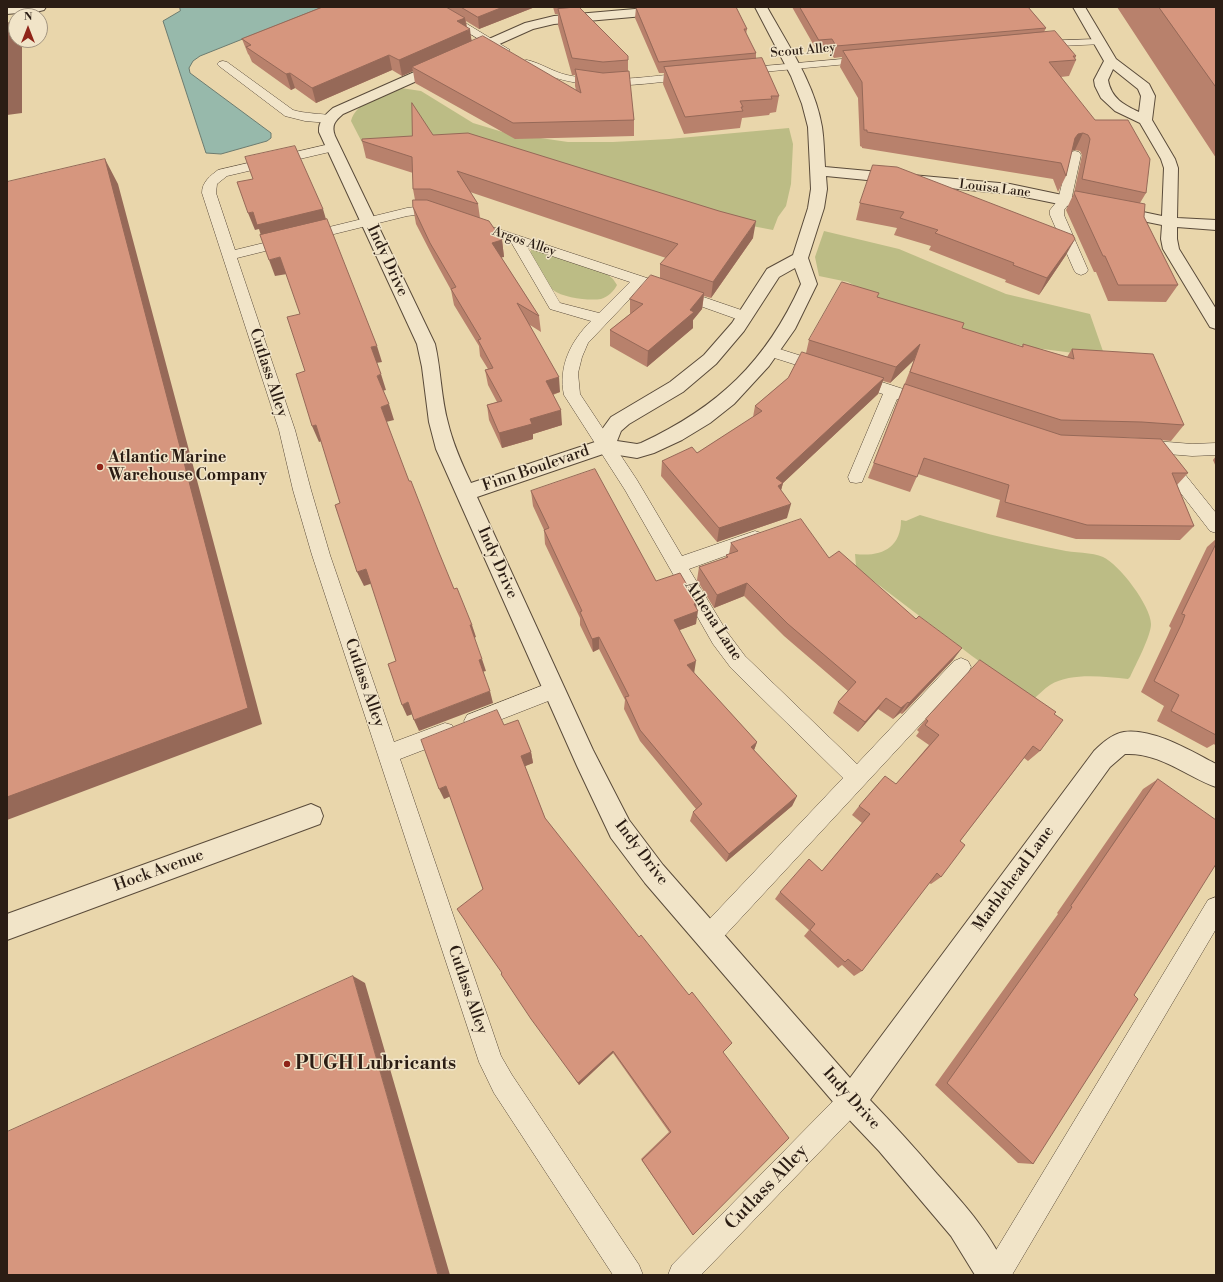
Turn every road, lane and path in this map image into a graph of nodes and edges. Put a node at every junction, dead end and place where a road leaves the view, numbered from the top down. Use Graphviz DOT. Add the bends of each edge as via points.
graph roads {
  1 [pos="40,7"];
  2 [pos="432,7"];
  3 [pos="700,7"];
  4 [pos="761,7"];
  5 [pos="1079,7"];
  6 [pos="7,10"];
  7 [pos="491,42"];
  8 [pos="1100,42"];
  9 [pos="1023,45"];
  10 [pos="872,59"];
  11 [pos="1111,62"];
  12 [pos="223,64"];
  13 [pos="793,66"];
  14 [pos="728,72"];
  15 [pos="697,75"];
  16 [pos="329,119"];
  17 [pos="1145,120"];
  18 [pos="334,148"];
  19 [pos="1075,156"];
  20 [pos="818,171"];
  21 [pos="1064,200"];
  22 [pos="368,222"];
  23 [pos="1169,222"];
  24 [pos="1216,225"];
  25 [pos="1054,237"];
  26 [pos="517,240"];
  27 [pos="1069,242"];
  28 [pos="229,256"];
  29 [pos="800,258"];
  30 [pos="1081,270"];
  31 [pos="640,280"];
  32 [pos="746,317"];
  33 [pos="602,319"];
  34 [pos="1216,323"];
  35 [pos="770,351"];
  36 [pos="892,391"];
  37 [pos="943,408"];
  38 [pos="1130,445"];
  39 [pos="606,446"];
  40 [pos="1154,447"];
  41 [pos="1216,449"];
  42 [pos="856,477"];
  43 [pos="466,493"];
  44 [pos="1216,526"];
  45 [pos="768,534"];
  46 [pos="678,565"];
  47 [pos="961,667"];
  48 [pos="554,690"];
  49 [pos="388,754"];
  50 [pos="1216,776"];
  51 [pos="857,778"];
  52 [pos="311,816"];
  53 [pos="1216,908"];
  54 [pos="7,927"];
  55 [pos="709,936"];
  56 [pos="851,1101"];
  57 [pos="629,1275"];
  58 [pos="682,1275"];
  59 [pos="993,1275"];
  60 [pos="997,1275"];
  1 -- 6 [label="street"];
  2 -- 7 [label="lane"];
  3 -- 7 [label="street" via="554,20 529,26"];
  4 -- 13 [label="street"];
  5 -- 8 [label="street"];
  7 -- 15 [label="lane" via="558,78 587,83 603,84"];
  7 -- 16 [label="street" via="352,104"];
  8 -- 9 [label="lane"];
  8 -- 11 [label="street"];
  10 -- 13 [label="lane, Scout Alley"];
  11 -- 17 [label="street" via="1144,87 1148,96"];
  11 -- 17 [label="street" via="1102,80 1108,98 1120,108"];
  12 -- 16 [label="lane" via="289,113"];
  13 -- 14 [label="lane, Scout Alley"];
  13 -- 20 [label="street" via="804,88 815,127"];
  16 -- 18 [label="street, Indy Drive" via="325,128 326,136"];
  17 -- 23 [label="street" via="1163,148 1171,168"];
  18 -- 22 [label="street, Indy Drive"];
  18 -- 28 [label="lane, Cutlass Alley" via="223,173 212,181 208,189"];
  19 -- 21 [label="lane"];
  20 -- 21 [label="street, Louisa Lane" via="960,190 1010,189"];
  20 -- 29 [label="street" via="816,208"];
  21 -- 23 [label="street, Louisa Lane"];
  21 -- 27 [label="lane" via="1057,210"];
  22 -- 26 [label="lane, Argos Alley" via="406,212 433,211"];
  22 -- 28 [label="lane, Argos Alley"];
  22 -- 43 [label="street, Indy Drive" via="426,344 438,422 446,449"];
  23 -- 24 [label="street, Louisa Lane"];
  23 -- 34 [label="street" via="1171,249"];
  25 -- 27 [label="lane"];
  26 -- 31 [label="lane, Argos Alley"];
  26 -- 33 [label="lane" via="555,306"];
  27 -- 30 [label="lane"];
  28 -- 49 [label="lane, Cutlass Alley" via="287,430 321,555"];
  29 -- 32 [label="street, Finn Boulevard" via="773,273"];
  29 -- 35 [label="street, Finn Boulevard" via="809,284 786,329"];
  31 -- 32 [label="lane, Argos Alley"];
  31 -- 33 [label="lane, Athena Lane"];
  32 -- 39 [label="street, Finn Boulevard" via="729,340 699,370 654,402 620,420 613,428"];
  33 -- 39 [label="lane, Athena Lane" via="578,346 570,388"];
  35 -- 36 [label="lane"];
  35 -- 39 [label="street, Finn Boulevard" via="728,399 675,435 637,451"];
  36 -- 37 [label="lane"];
  36 -- 42 [label="lane"];
  38 -- 40 [label="lane"];
  39 -- 43 [label="street, Finn Boulevard"];
  39 -- 46 [label="lane, Athena Lane"];
  40 -- 41 [label="lane"];
  40 -- 44 [label="lane"];
  43 -- 48 [label="street, Indy Drive"];
  45 -- 46 [label="lane"];
  46 -- 51 [label="lane, Athena Lane" via="720,638 738,662"];
  47 -- 51 [label="lane"];
  48 -- 49 [label="lane"];
  48 -- 55 [label="street, Indy Drive" via="584,758 620,829 654,874"];
  49 -- 57 [label="lane, Cutlass Alley" via="491,1062"];
  50 -- 56 [label="street, Marblehead Lane" via="1157,748 1138,743 1124,743 1112,749 1102,759"];
  51 -- 55 [label="lane"];
  52 -- 54 [label="street, Hock Avenue"];
  53 -- 60 [label="lane"];
  55 -- 56 [label="street, Indy Drive"];
  56 -- 58 [label="lane, Cutlass Alley"];
  56 -- 59 [label="street, Indy Drive" via="962,1225"];
}
